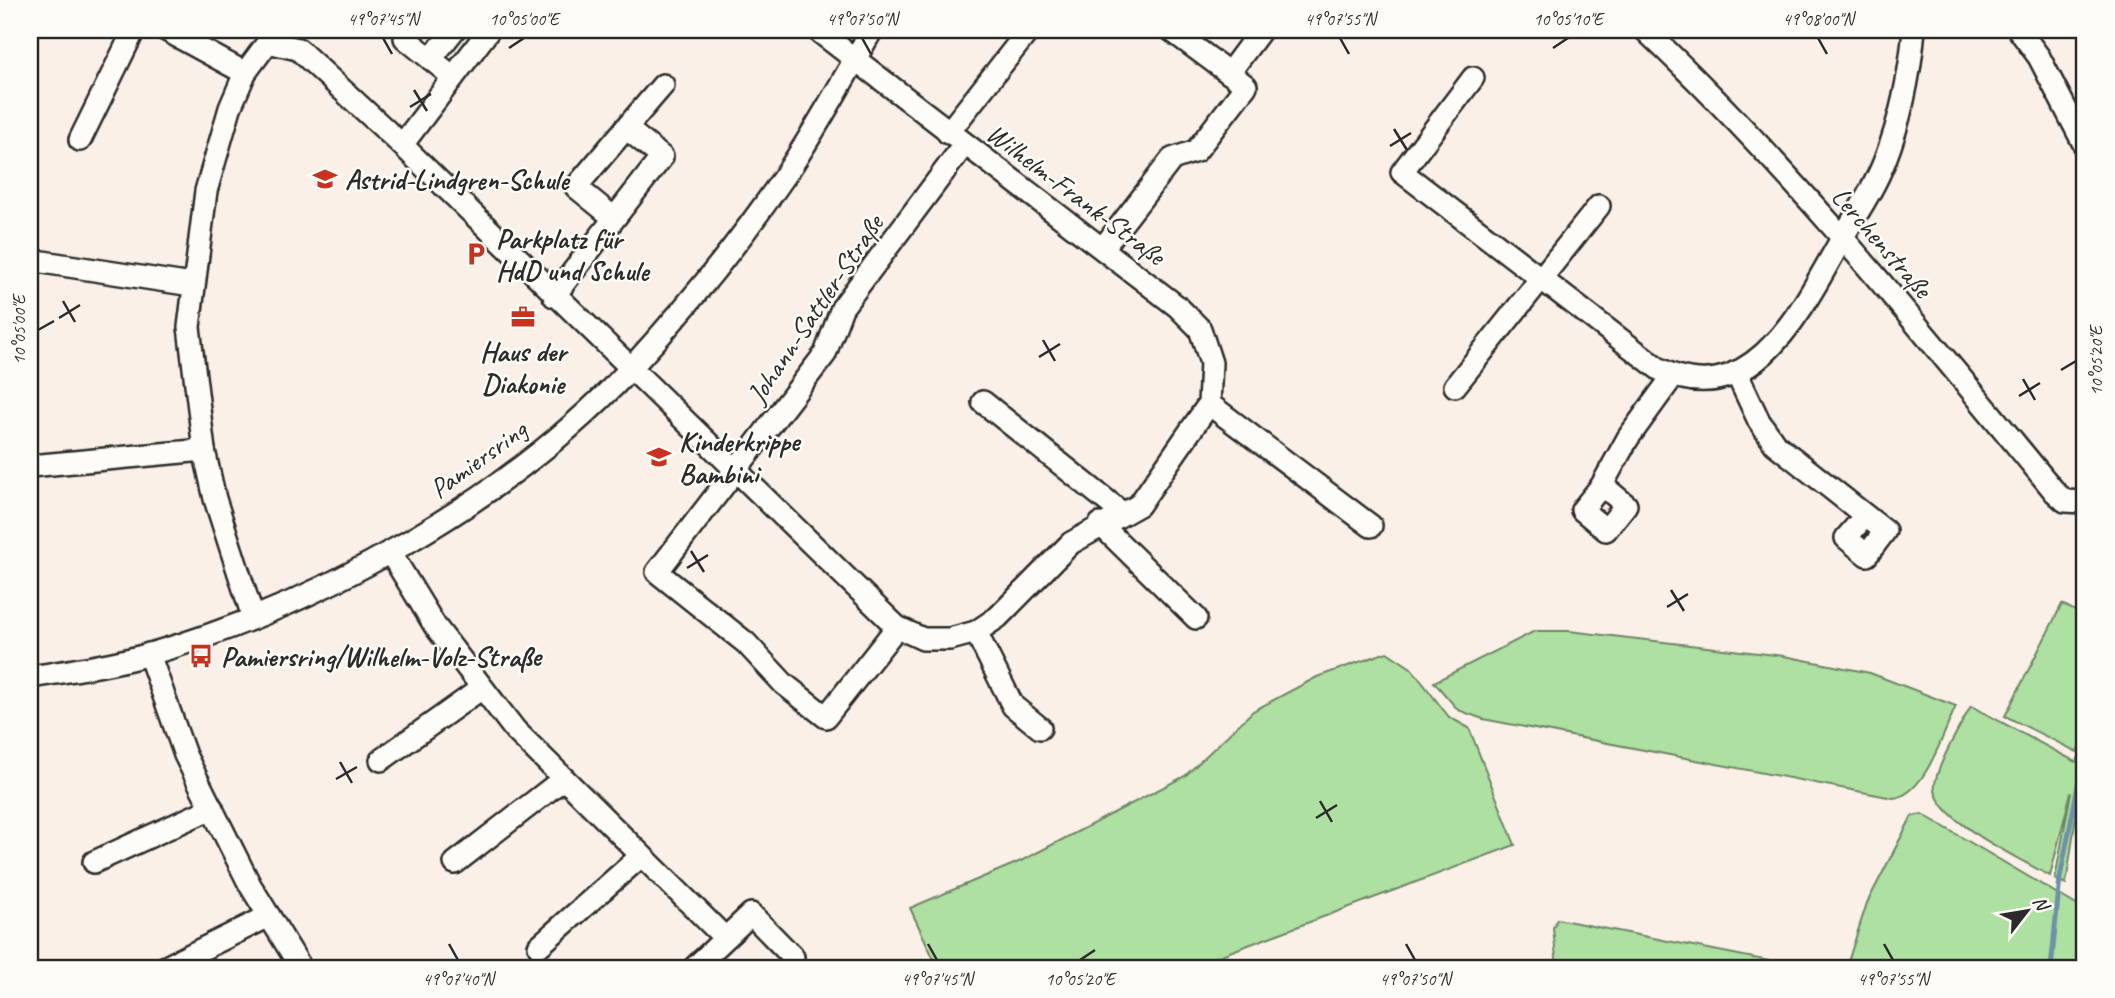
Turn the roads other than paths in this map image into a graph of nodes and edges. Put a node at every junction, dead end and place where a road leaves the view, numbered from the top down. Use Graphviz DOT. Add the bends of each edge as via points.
graph roads {
  1 [pos="134,30"];
  2 [pos="166,30"];
  3 [pos="454,30"];
  4 [pos="489,30"];
  5 [pos="817,30"];
  6 [pos="872,30"];
  7 [pos="1029,30"];
  8 [pos="1171,30"];
  9 [pos="1261,30"];
  10 [pos="1645,30"];
  11 [pos="1914,30"];
  12 [pos="2019,30"];
  13 [pos="267,36"];
  14 [pos="405,38"];
  15 [pos="431,59"];
  16 [pos="855,59"];
  17 [pos="245,73"];
  18 [pos="1229,73"];
  19 [pos="453,77"];
  20 [pos="1473,78"];
  21 [pos="663,85"];
  22 [pos="626,128"];
  23 [pos="80,139"];
  24 [pos="956,139"];
  25 [pos="402,145"];
  26 [pos="2085,146"];
  27 [pos="1599,206"];
  28 [pos="614,218"];
  29 [pos="1843,236"];
  30 [pos="1103,248"];
  31 [pos="30,260"];
  32 [pos="1541,279"];
  33 [pos="192,285"];
  34 [pos="554,296"];
  35 [pos="630,369"];
  36 [pos="1736,372"];
  37 [pos="1673,376"];
  38 [pos="1455,386"];
  39 [pos="983,402"];
  40 [pos="1209,404"];
  41 [pos="204,450"];
  42 [pos="30,466"];
  43 [pos="737,470"];
  44 [pos="1602,485"];
  45 [pos="2075,501"];
  46 [pos="1122,513"];
  47 [pos="1865,516"];
  48 [pos="1100,524"];
  49 [pos="1371,526"];
  50 [pos="390,552"];
  51 [pos="253,617"];
  52 [pos="1196,618"];
  53 [pos="897,627"];
  54 [pos="976,632"];
  55 [pos="149,654"];
  56 [pos="30,677"];
  57 [pos="482,688"];
  58 [pos="1040,728"];
  59 [pos="381,760"];
  60 [pos="562,780"];
  61 [pos="212,808"];
  62 [pos="641,856"];
  63 [pos="94,862"];
  64 [pos="455,863"];
  65 [pos="269,916"];
  66 [pos="725,938"];
  67 [pos="539,946"];
  68 [pos="793,957"];
  69 [pos="164,968"];
  70 [pos="301,968"];
  71 [pos="694,968"];
  1 -- 23 [label="street"];
  2 -- 17 [label="street"];
  3 -- 15 [label="street"];
  4 -- 19 [label="street"];
  5 -- 16 [label="street, Wilhelm-Frank-Straße"];
  6 -- 16 [label="street, Pamiersring"];
  7 -- 24 [label="street, Johann-Sattler-Straße"];
  8 -- 18 [label="street"];
  9 -- 18 [label="street"];
  10 -- 29 [label="street, Lerchenstraße" via="1698,80"];
  11 -- 29 [label="street" via="1904,95 1886,159"];
  12 -- 26 [label="street" via="2039,57"];
  13 -- 17 [label="street"];
  13 -- 25 [label="street" via="298,49"];
  14 -- 15 [label="street"];
  15 -- 19 [label="street"];
  16 -- 24 [label="street, Wilhelm-Frank-Straße"];
  16 -- 35 [label="street, Pamiersring" via="784,176 711,274"];
  17 -- 33 [label="street" via="206,191"];
  18 -- 30 [label="street" via="1246,86 1196,151 1172,159"];
  19 -- 25 [label="street"];
  20 -- 32 [label="street" via="1402,172"];
  21 -- 22 [label="street"];
  22 -- 28 [label="street" via="662,157"];
  22 -- 28 [label="street" via="576,187"];
  24 -- 30 [label="street, Wilhelm-Frank-Straße"];
  24 -- 43 [label="street, Johann-Sattler-Straße" via="842,308 825,354"];
  25 -- 34 [label="street"];
  27 -- 32 [label="street"];
  28 -- 34 [label="street"];
  29 -- 36 [label="street" via="1786,331 1759,359"];
  29 -- 45 [label="street, Lerchenstraße" via="2054,492"];
  30 -- 40 [label="street, Wilhelm-Frank-Straße" via="1200,329 1211,363"];
  31 -- 33 [label="street"];
  32 -- 37 [label="street"];
  32 -- 38 [label="street"];
  33 -- 41 [label="street" via="189,327"];
  34 -- 35 [label="street"];
  35 -- 43 [label="street"];
  35 -- 50 [label="street, Pamiersring" via="474,502"];
  36 -- 37 [label="street" via="1708,378"];
  36 -- 47 [label="street" via="1775,444"];
  37 -- 44 [label="street" via="1628,438"];
  39 -- 46 [label="street"];
  40 -- 46 [label="street" via="1139,505"];
  40 -- 49 [label="street"];
  41 -- 42 [label="street"];
  41 -- 51 [label="street"];
  43 -- 53 [label="street"];
  43 -- 53 [label="street, Johann-Sattler-Straße" via="657,572 746,643 784,684 826,717"];
  46 -- 48 [label="street"];
  48 -- 52 [label="street"];
  48 -- 54 [label="street" via="1071,543 998,617"];
  50 -- 51 [label="street, Pamiersring"];
  50 -- 57 [label="street" via="435,626"];
  51 -- 55 [label="street, Pamiersring"];
  53 -- 54 [label="street" via="923,639 950,639"];
  54 -- 58 [label="street" via="1013,706"];
  55 -- 56 [label="street, Pamiersring"];
  55 -- 61 [label="street" via="185,755"];
  57 -- 59 [label="street"];
  57 -- 60 [label="street"];
  60 -- 62 [label="street"];
  60 -- 64 [label="street"];
  61 -- 63 [label="street"];
  61 -- 65 [label="street"];
  62 -- 66 [label="street"];
  62 -- 67 [label="street"];
  65 -- 69 [label="street"];
  65 -- 70 [label="street"];
  66 -- 68 [label="street" via="751,914"];
  66 -- 71 [label="street"];
}
